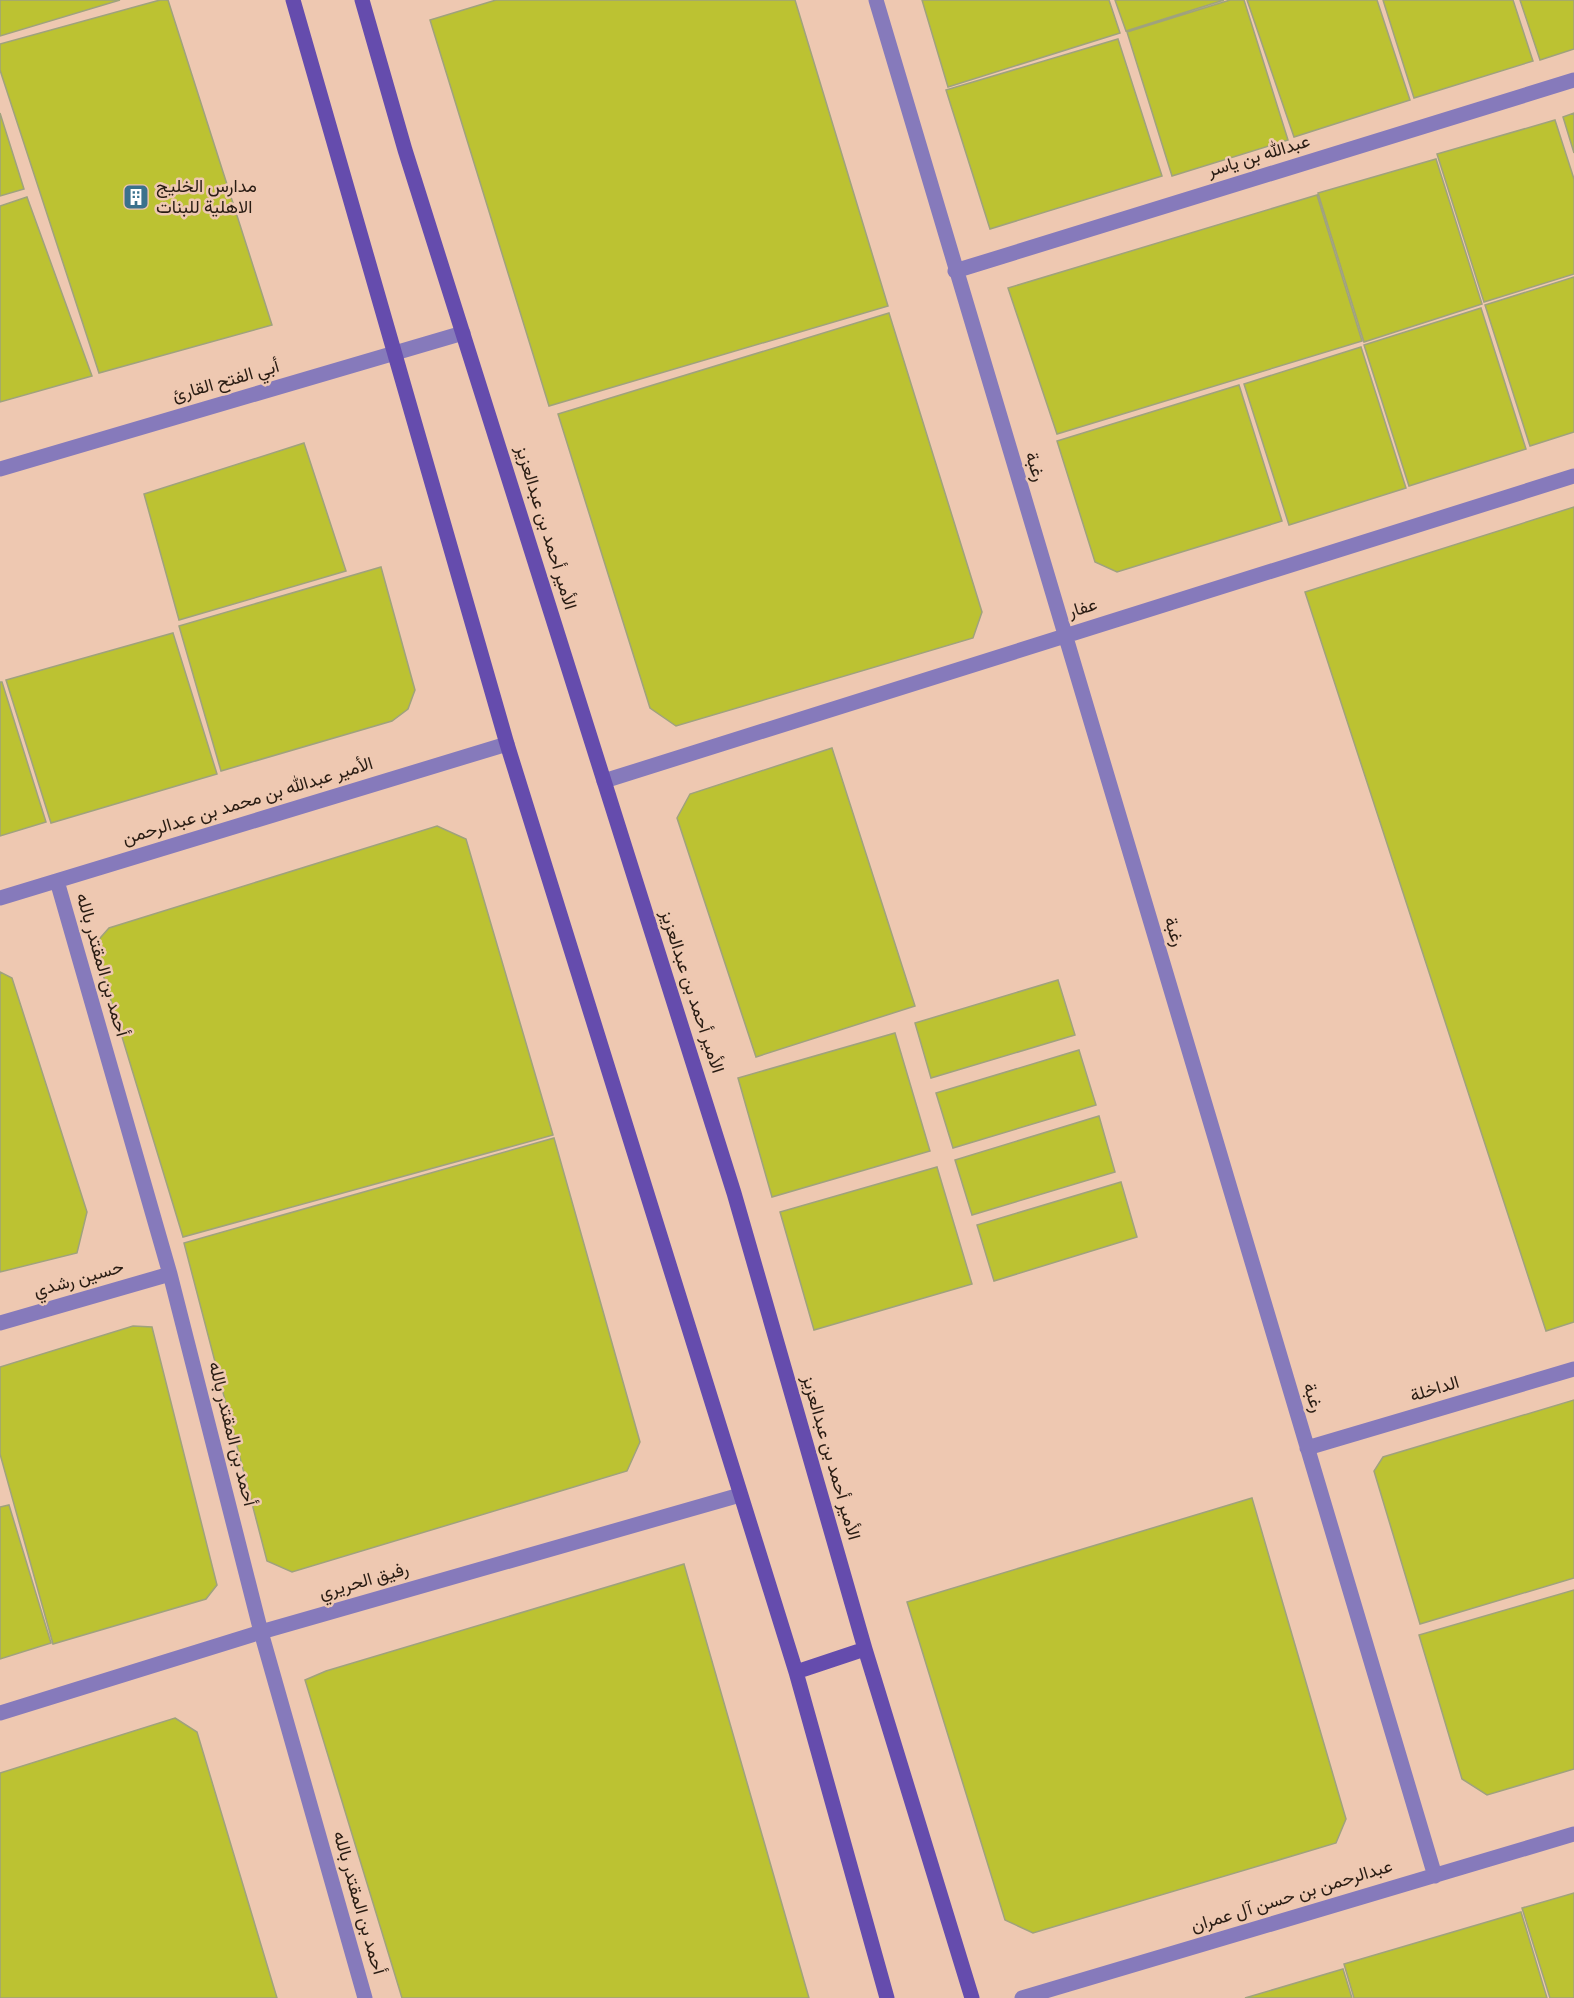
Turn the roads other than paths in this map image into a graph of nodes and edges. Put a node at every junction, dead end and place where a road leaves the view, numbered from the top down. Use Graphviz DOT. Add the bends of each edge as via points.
graph roads {
  1 [pos="293,0"];
  2 [pos="362,0"];
  3 [pos="876,0"];
  4 [pos="1574,80"];
  5 [pos="955,272"];
  6 [pos="463,333"];
  7 [pos="395,352"];
  8 [pos="0,469"];
  9 [pos="1574,476"];
  10 [pos="1064,635"];
  11 [pos="507,744"];
  12 [pos="604,781"];
  13 [pos="57,881"];
  14 [pos="0,898"];
  15 [pos="170,1274"];
  16 [pos="0,1323"];
  17 [pos="1574,1369"];
  18 [pos="1307,1448"];
  19 [pos="740,1495"];
  20 [pos="261,1632"];
  21 [pos="865,1649"];
  22 [pos="796,1672"];
  23 [pos="0,1713"];
  24 [pos="1574,1834"];
  25 [pos="1435,1876"];
  26 [pos="365,1998"];
  27 [pos="887,1998"];
  28 [pos="972,1998"];
  29 [pos="1022,1998"];
  1 -- 7 [label="street"];
  2 -- 6 [label="street, الأمير أحمد بن عبدالعزيز"];
  3 -- 5 [label="street, رغبة"];
  4 -- 5 [label="street, عبدالله بن ياسر"];
  5 -- 10 [label="street, رغبة"];
  6 -- 7 [label="street, أبي الفتح القارئ"];
  6 -- 12 [label="street, الأمير أحمد بن عبدالعزيز"];
  7 -- 8 [label="street, أبي الفتح القارئ"];
  7 -- 11 [label="street"];
  9 -- 10 [label="street, عفار"];
  10 -- 12 [label="street, عفار"];
  10 -- 18 [label="street, رغبة"];
  11 -- 13 [label="street, الأمير عبدالله بن محمد بن عبدالرحمن"];
  11 -- 19 [label="street"];
  12 -- 21 [label="street, الأمير أحمد بن عبدالعزيز" via="734,1193"];
  13 -- 14 [label="street, الأمير عبدالله بن محمد بن عبدالرحمن"];
  13 -- 15 [label="street, أحمد بن المقتدر بالله"];
  15 -- 16 [label="street, حسين رشدي"];
  15 -- 20 [label="street, أحمد بن المقتدر بالله"];
  17 -- 18 [label="street, الداخلة"];
  18 -- 25 [label="street, رغبة"];
  19 -- 20 [label="street, رفيق الحريري"];
  19 -- 22 [label="street"];
  20 -- 23 [label="street, رفيق الحريري"];
  20 -- 26 [label="street, أحمد بن المقتدر بالله"];
  21 -- 22 [label="street"];
  21 -- 28 [label="street, الأمير أحمد بن عبدالعزيز"];
  22 -- 27 [label="street"];
  24 -- 25 [label="street, عبدالرحمن بن حسن آل عمران"];
  25 -- 29 [label="street, عبدالرحمن بن حسن آل عمران"];
}
